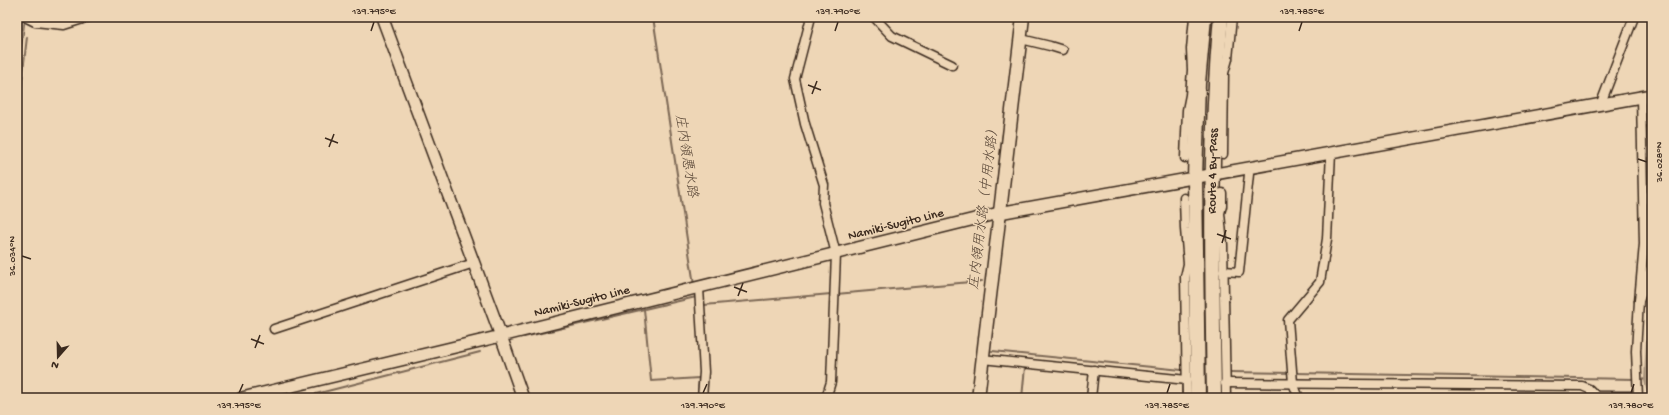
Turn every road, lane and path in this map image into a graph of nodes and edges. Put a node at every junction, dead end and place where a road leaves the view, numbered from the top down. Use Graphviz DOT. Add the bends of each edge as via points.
graph roads {
  1 [pos="25,17"];
  2 [pos="89,17"];
  3 [pos="382,17"];
  4 [pos="811,17"];
  5 [pos="874,17"];
  6 [pos="1024,17"];
  7 [pos="1194,17"];
  8 [pos="1204,17"];
  9 [pos="1221,17"];
  10 [pos="1232,17"];
  11 [pos="1634,17"];
  12 [pos="1021,39"];
  13 [pos="1063,50"];
  14 [pos="952,65"];
  15 [pos="1220,82"];
  16 [pos="1195,83"];
  17 [pos="1647,96"];
  18 [pos="1601,104"];
  19 [pos="1331,152"];
  20 [pos="1222,154"];
  21 [pos="1185,158"];
  22 [pos="1248,168"];
  23 [pos="1212,175"];
  24 [pos="1195,178"];
  25 [pos="1222,193"];
  26 [pos="1184,198"];
  27 [pos="999,213"];
  28 [pos="1217,224"];
  29 [pos="1191,253"];
  30 [pos="836,254"];
  31 [pos="474,262"];
  32 [pos="1652,264"];
  33 [pos="1223,271"];
  34 [pos="699,288"];
  35 [pos="1639,301"];
  36 [pos="274,329"];
  37 [pos="501,336"];
  38 [pos="982,359"];
  39 [pos="1094,370"];
  40 [pos="1187,380"];
  41 [pos="1226,383"];
  42 [pos="1293,383"];
  43 [pos="1624,397"];
  44 [pos="1638,397"];
  45 [pos="242,398"];
  46 [pos="523,398"];
  47 [pos="702,398"];
  48 [pos="826,398"];
  49 [pos="978,398"];
  50 [pos="1091,398"];
  51 [pos="1187,398"];
  52 [pos="1198,398"];
  53 [pos="1214,398"];
  54 [pos="1226,398"];
  55 [pos="1299,398"];
  1 -- 2 [label="street" via="35,22 64,25"];
  3 -- 31 [label="street"];
  4 -- 30 [label="street" via="795,79 805,124 824,185 823,203"];
  5 -- 14 [label="street" via="892,36"];
  6 -- 12 [label="main road"];
  7 -- 16 [label="street" via="1191,49"];
  8 -- 16 [label="highway, Route 4 By-Pass"];
  9 -- 15 [label="highway, Route 4 By-Pass"];
  10 -- 15 [label="street"];
  11 -- 18 [label="street"];
  12 -- 13 [label="street"];
  12 -- 27 [label="main road"];
  15 -- 20 [label="street"];
  15 -- 23 [label="highway, Route 4 By-Pass"];
  16 -- 21 [label="street" via="1187,110"];
  16 -- 24 [label="highway, Route 4 By-Pass"];
  17 -- 18 [label="street, Namiki-Sugito Line"];
  17 -- 35 [label="street" via="1644,244"];
  18 -- 19 [label="street, Namiki-Sugito Line"];
  19 -- 22 [label="street, Namiki-Sugito Line"];
  19 -- 42 [label="street" via="1327,239 1320,282 1288,320"];
  22 -- 23 [label="street, Namiki-Sugito Line"];
  22 -- 33 [label="street" via="1239,272"];
  23 -- 24 [label="street, Namiki-Sugito Line"];
  23 -- 28 [label="highway, Route 4 By-Pass"];
  24 -- 27 [label="street, Namiki-Sugito Line"];
  24 -- 29 [label="highway, Route 4 By-Pass"];
  25 -- 28 [label="street"];
  26 -- 29 [label="street" via="1185,229"];
  27 -- 30 [label="street, Namiki-Sugito Line"];
  27 -- 38 [label="main road"];
  28 -- 33 [label="street"];
  28 -- 53 [label="highway, Route 4 By-Pass"];
  29 -- 40 [label="street" via="1186,277"];
  29 -- 52 [label="highway, Route 4 By-Pass"];
  30 -- 34 [label="street, Namiki-Sugito Line"];
  30 -- 48 [label="street" via="831,382"];
  31 -- 36 [label="street"];
  31 -- 37 [label="street"];
  32 -- 35 [label="street"];
  33 -- 41 [label="street"];
  34 -- 37 [label="street, Namiki-Sugito Line"];
  34 -- 47 [label="street" via="704,372"];
  35 -- 44 [label="street" via="1636,364"];
  37 -- 45 [label="street, Namiki-Sugito Line"];
  37 -- 46 [label="street"];
  38 -- 39 [label="street"];
  38 -- 49 [label="main road"];
  39 -- 40 [label="street"];
  39 -- 50 [label="street"];
  40 -- 51 [label="street"];
  41 -- 42 [label="street"];
  41 -- 54 [label="street"];
  42 -- 43 [label="street" via="1582,386 1596,396"];
  42 -- 55 [label="street"];
  43 -- 44 [label="street"];
}
